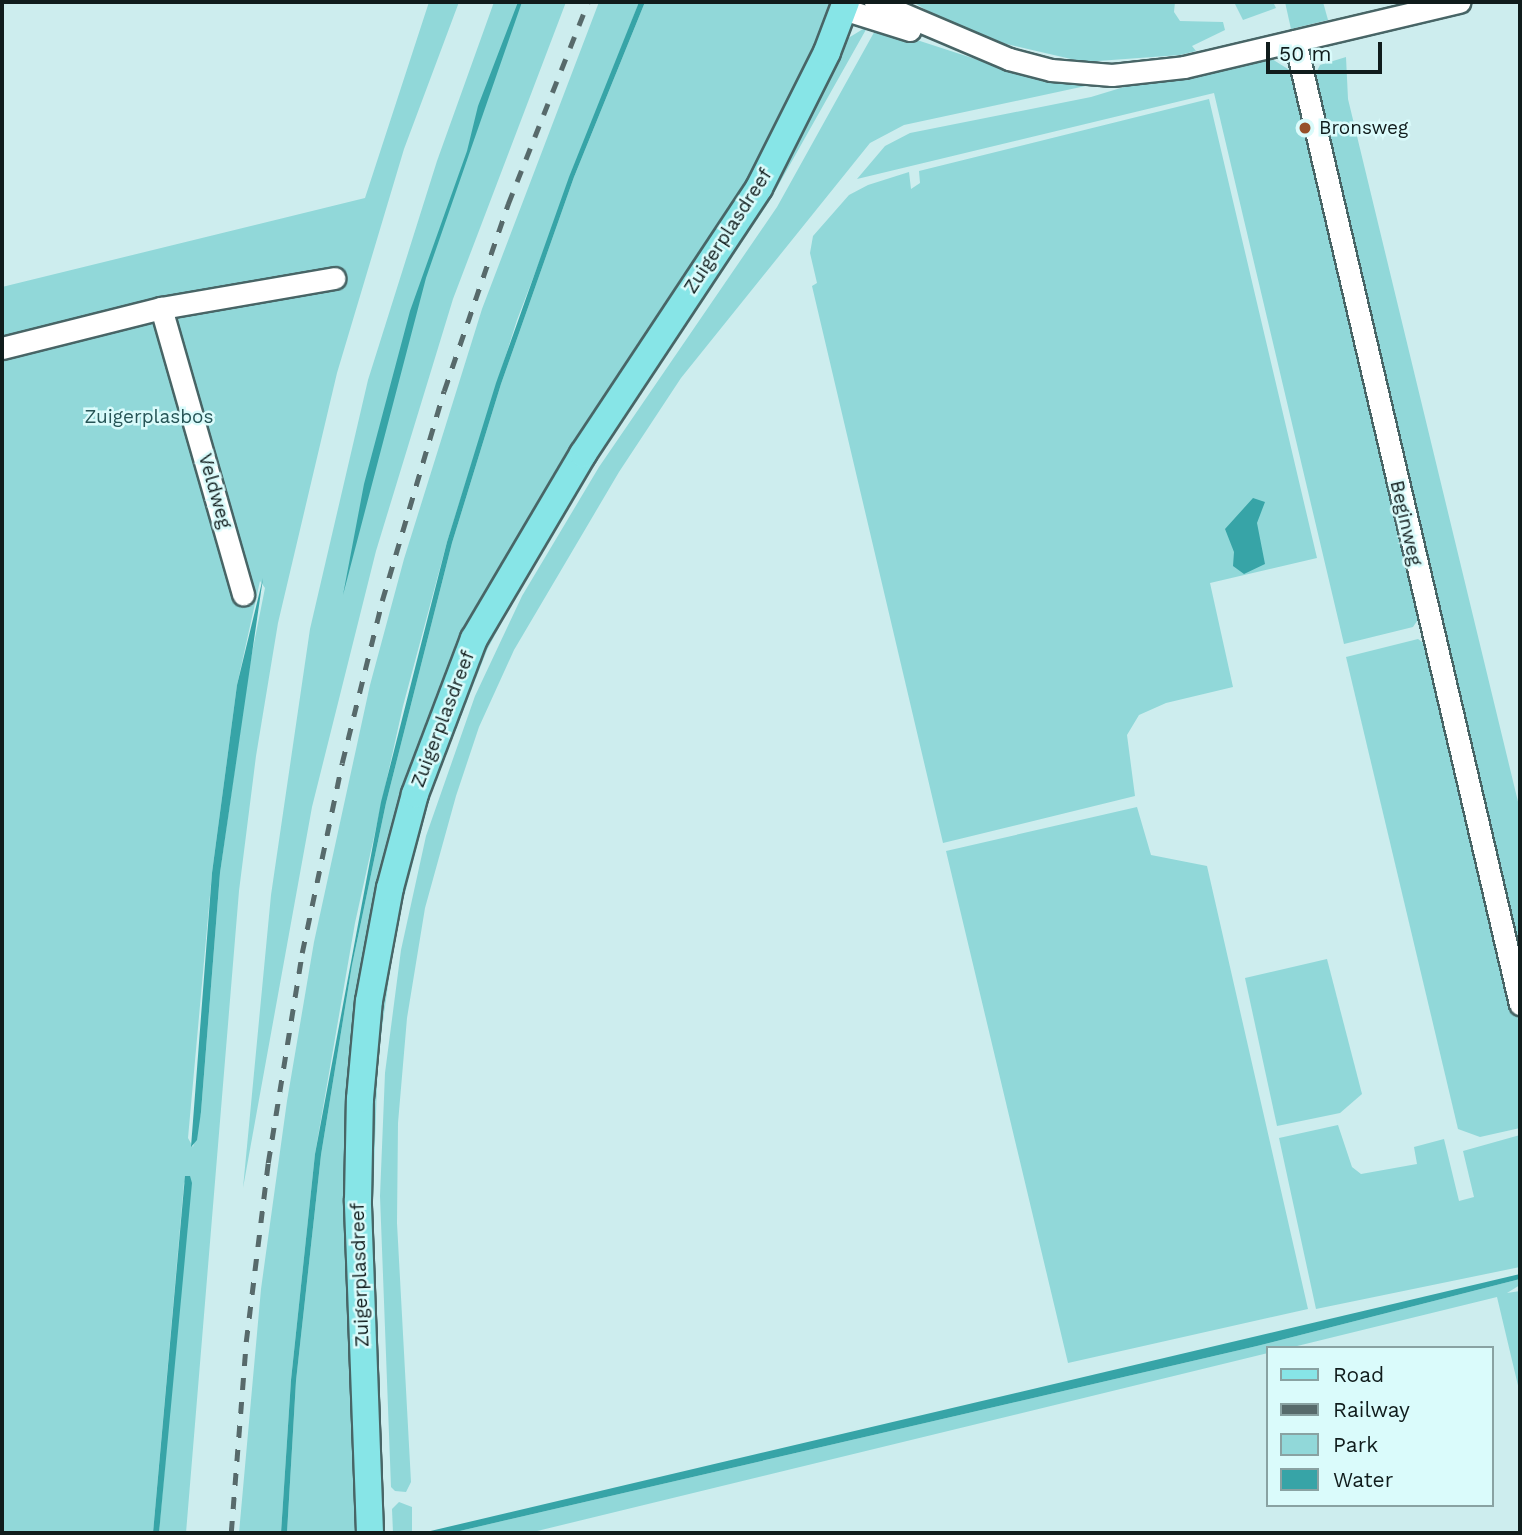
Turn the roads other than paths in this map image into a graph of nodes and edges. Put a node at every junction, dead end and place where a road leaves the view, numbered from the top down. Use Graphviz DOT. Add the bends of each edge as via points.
graph roads {
  1 [pos="874,2"];
  2 [pos="1459,2"];
  3 [pos="845,6"];
  4 [pos="956,40"];
  5 [pos="1295,41"];
  6 [pos="334,278"];
  7 [pos="162,308"];
  8 [pos="2,348"];
  9 [pos="243,594"];
  10 [pos="1520,1004"];
  11 [pos="370,1533"];
  1 -- 4 [label="street"];
  2 -- 5 [label="street"];
  3 -- 4 [label="street" via="933,38"];
  3 -- 11 [label="main road, Zuigerplasdreef" via="822,64 759,188 569,476 474,639 415,794 390,888 369,1001 360,1099 358,1200"];
  4 -- 5 [label="street" via="1051,70 1112,75 1184,67"];
  5 -- 10 [label="street, Beginweg"];
  6 -- 7 [label="street"];
  7 -- 8 [label="street"];
  7 -- 9 [label="street, Veldweg"];
}
